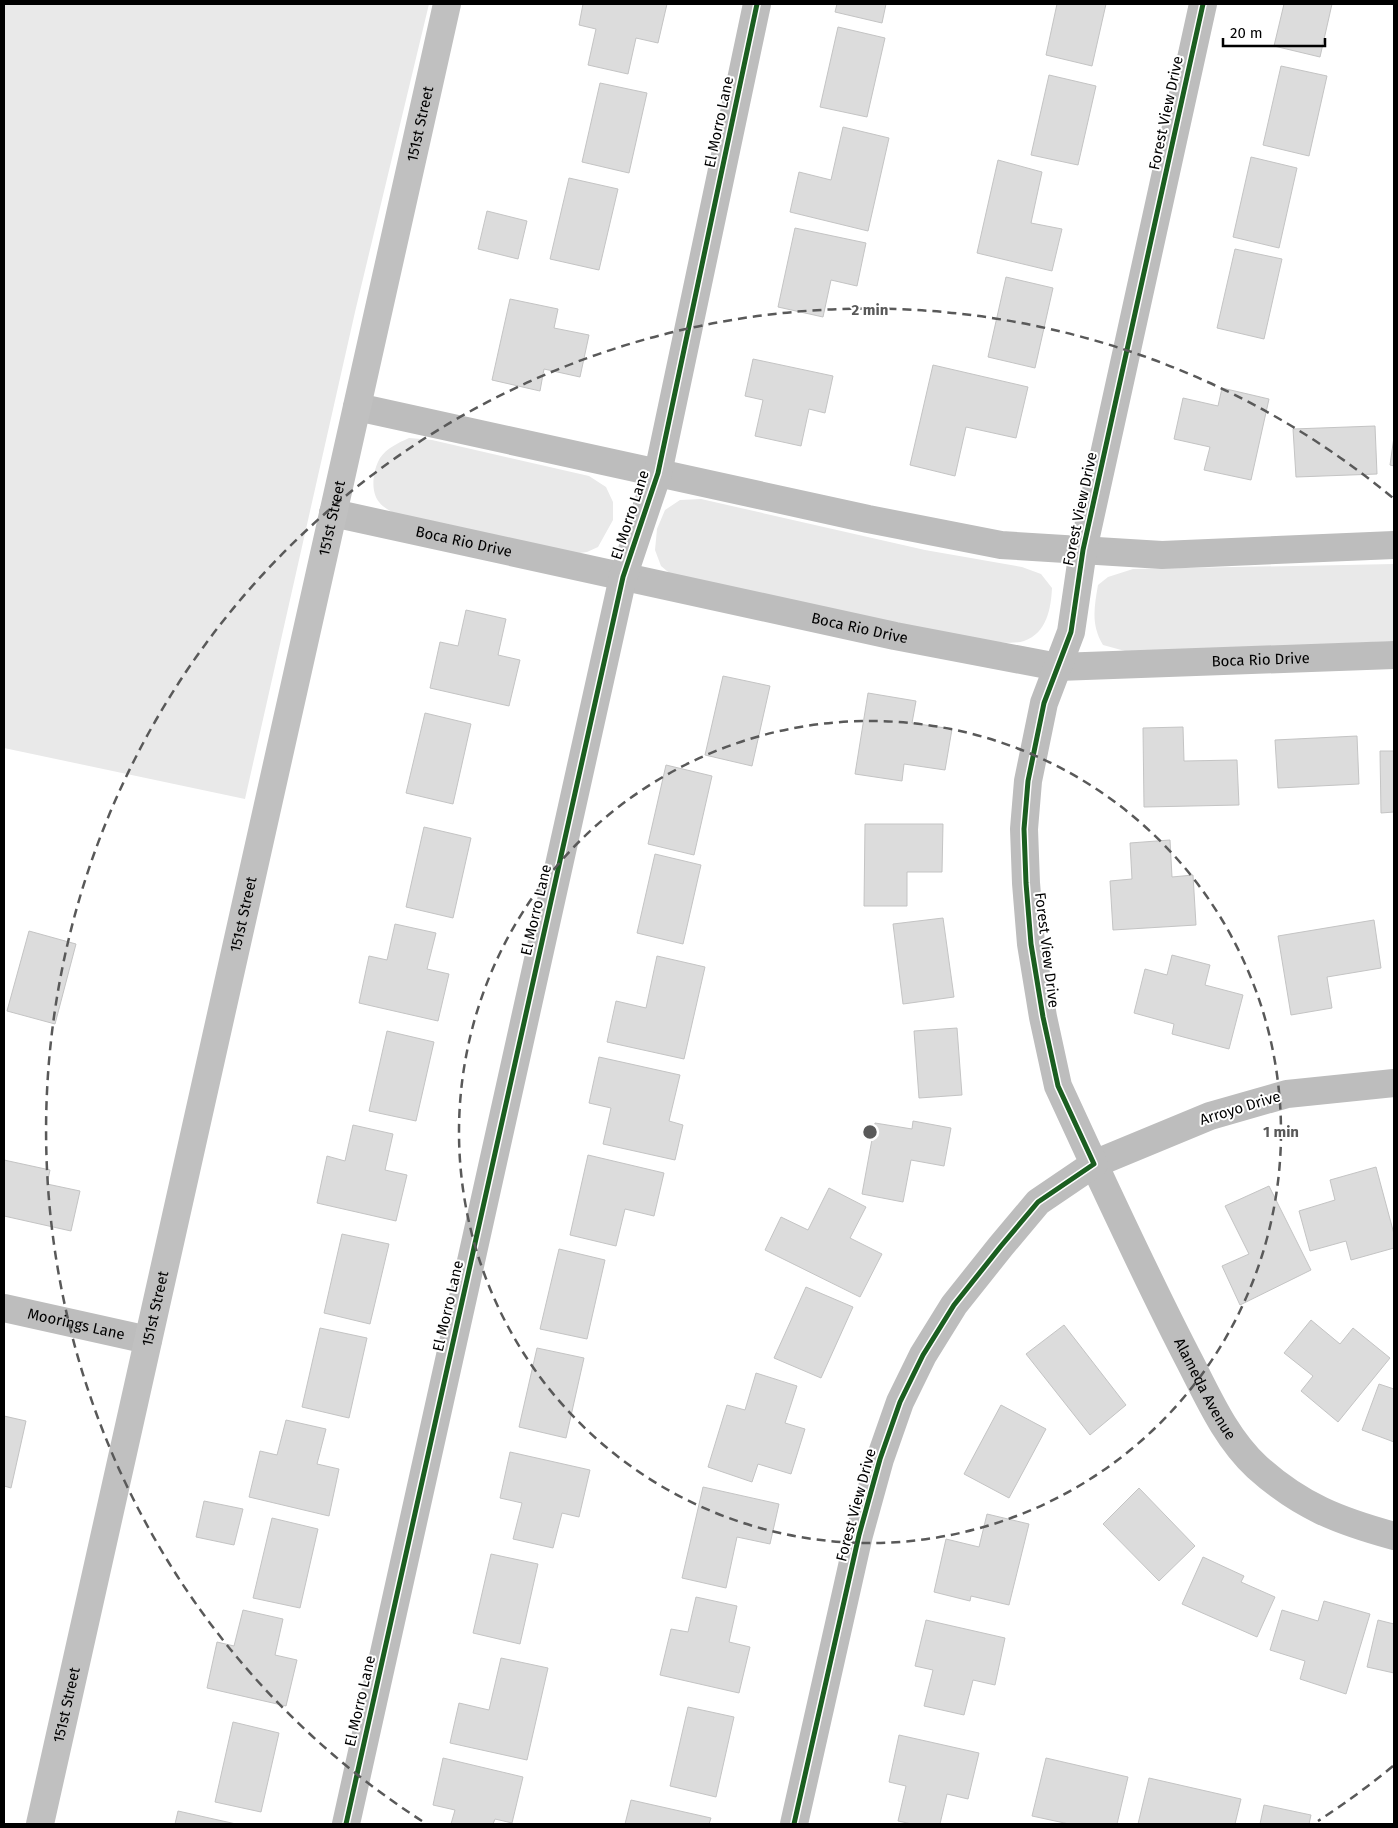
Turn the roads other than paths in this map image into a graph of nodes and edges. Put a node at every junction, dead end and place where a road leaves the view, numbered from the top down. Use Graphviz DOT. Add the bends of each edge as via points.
graph roads {
  1 [pos="447,4"];
  2 [pos="757,4"];
  3 [pos="1203,4"];
  4 [pos="357,407"];
  5 [pos="658,473"];
  6 [pos="334,513"];
  7 [pos="1394,545"];
  8 [pos="1083,550"];
  9 [pos="623,576"];
  10 [pos="1394,655"];
  11 [pos="1058,667"];
  12 [pos="1394,1083"];
  13 [pos="1094,1164"];
  14 [pos="4,1308"];
  15 [pos="148,1340"];
  16 [pos="1394,1536"];
  17 [pos="40,1824"];
  18 [pos="346,1824"];
  19 [pos="794,1824"];
  1 -- 4 [label="street, 151st Street"];
  2 -- 5 [label="street, El Morro Lane"];
  3 -- 8 [label="street, Forest View Drive"];
  4 -- 5 [label="street"];
  4 -- 6 [label="street, 151st Street"];
  5 -- 8 [label="street" via="1001,544"];
  5 -- 9 [label="street, El Morro Lane"];
  6 -- 9 [label="street, Boca Rio Drive"];
  6 -- 15 [label="street, 151st Street"];
  7 -- 8 [label="street" via="1162,554"];
  8 -- 11 [label="street, Forest View Drive" via="1071,632"];
  9 -- 11 [label="street, Boca Rio Drive" via="895,636"];
  9 -- 18 [label="street, El Morro Lane"];
  10 -- 11 [label="street, Boca Rio Drive"];
  11 -- 13 [label="street, Forest View Drive" via="1044,704 1028,781 1024,829 1026,883 1043,1017 1058,1086"];
  12 -- 13 [label="street, Arroyo Drive" via="1287,1094 1210,1116"];
  13 -- 16 [label="street, Alameda Avenue" via="1226,1432 1256,1466 1299,1500 1330,1516"];
  13 -- 19 [label="street, Forest View Drive" via="1038,1202 1001,1246 954,1306 923,1355 900,1402 859,1535"];
  14 -- 15 [label="street, Moorings Lane"];
  15 -- 17 [label="street, 151st Street"];
}
